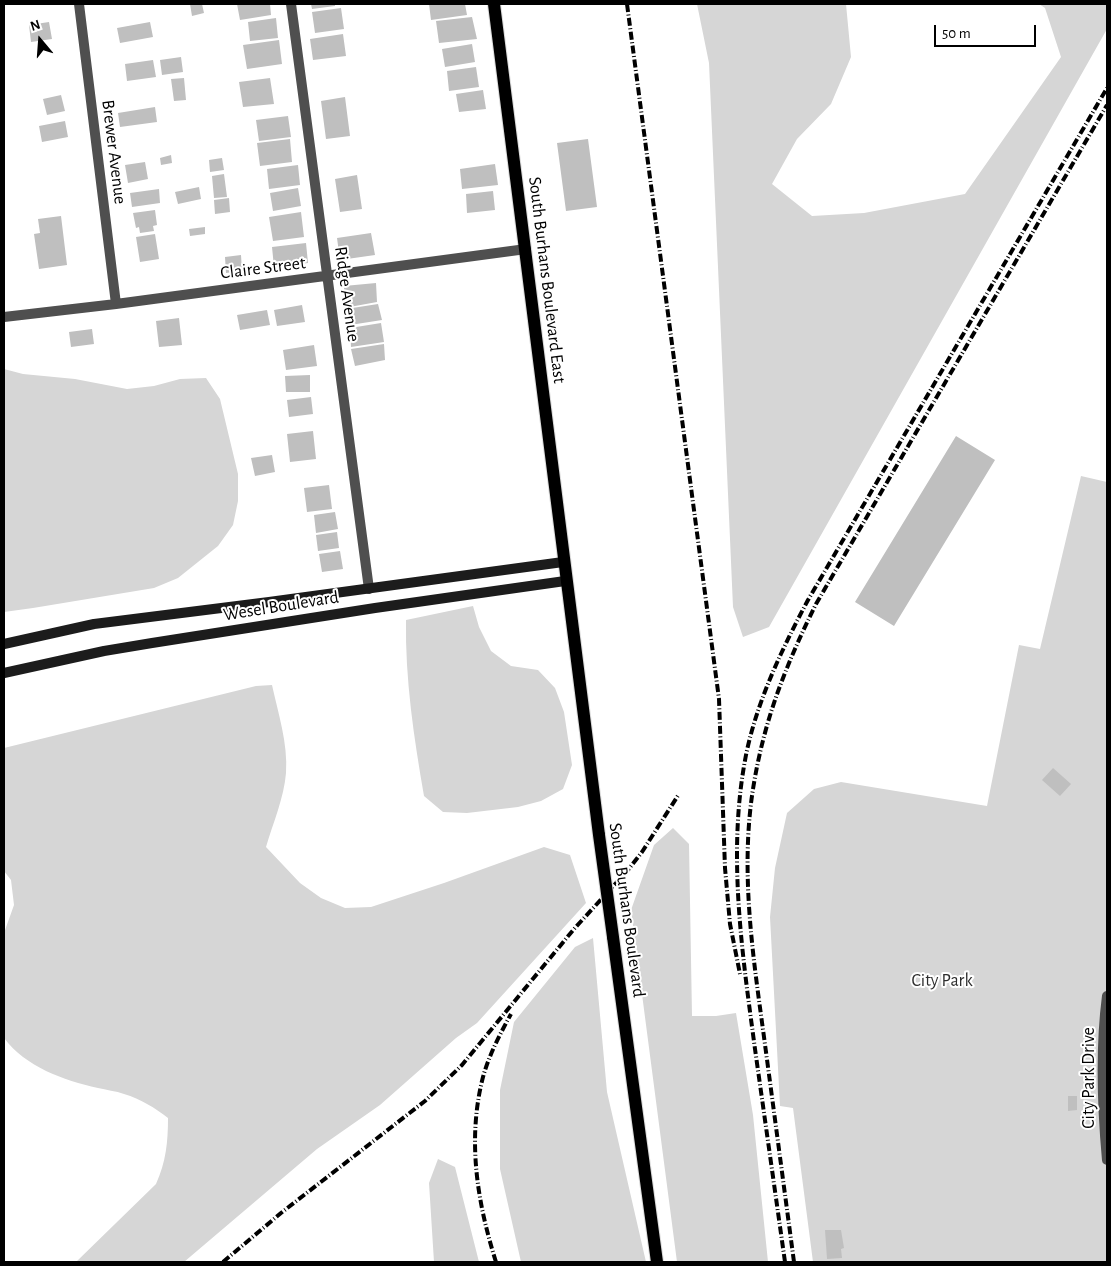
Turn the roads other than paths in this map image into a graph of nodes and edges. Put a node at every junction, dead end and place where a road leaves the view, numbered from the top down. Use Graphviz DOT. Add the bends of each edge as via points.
graph roads {
  1 [pos="79,4"];
  2 [pos="291,4"];
  3 [pos="494,4"];
  4 [pos="526,249"];
  5 [pos="328,276"];
  6 [pos="116,304"];
  7 [pos="4,317"];
  8 [pos="564,562"];
  9 [pos="566,581"];
  10 [pos="369,589"];
  11 [pos="4,644"];
  12 [pos="4,673"];
  13 [pos="1107,996"];
  14 [pos="1107,1160"];
  15 [pos="657,1262"];
  1 -- 6 [label="street, Brewer Avenue"];
  2 -- 5 [label="street, Ridge Avenue"];
  3 -- 4 [label="main road, South Burhans Boulevard East"];
  4 -- 5 [label="street, Claire Street"];
  4 -- 8 [label="main road, South Burhans Boulevard East"];
  5 -- 6 [label="street, Claire Street"];
  5 -- 10 [label="street, Ridge Avenue"];
  6 -- 7 [label="street, Claire Street"];
  8 -- 9 [label="main road, South Burhans Boulevard"];
  8 -- 10 [label="main road, Wesel Boulevard"];
  9 -- 12 [label="main road, Wesel Boulevard" via="152,642"];
  9 -- 15 [label="main road, South Burhans Boulevard, bridge"];
  10 -- 11 [label="main road, Wesel Boulevard" via="94,624"];
  13 -- 14 [label="street, City Park Drive" via="1102,1102"];
}
